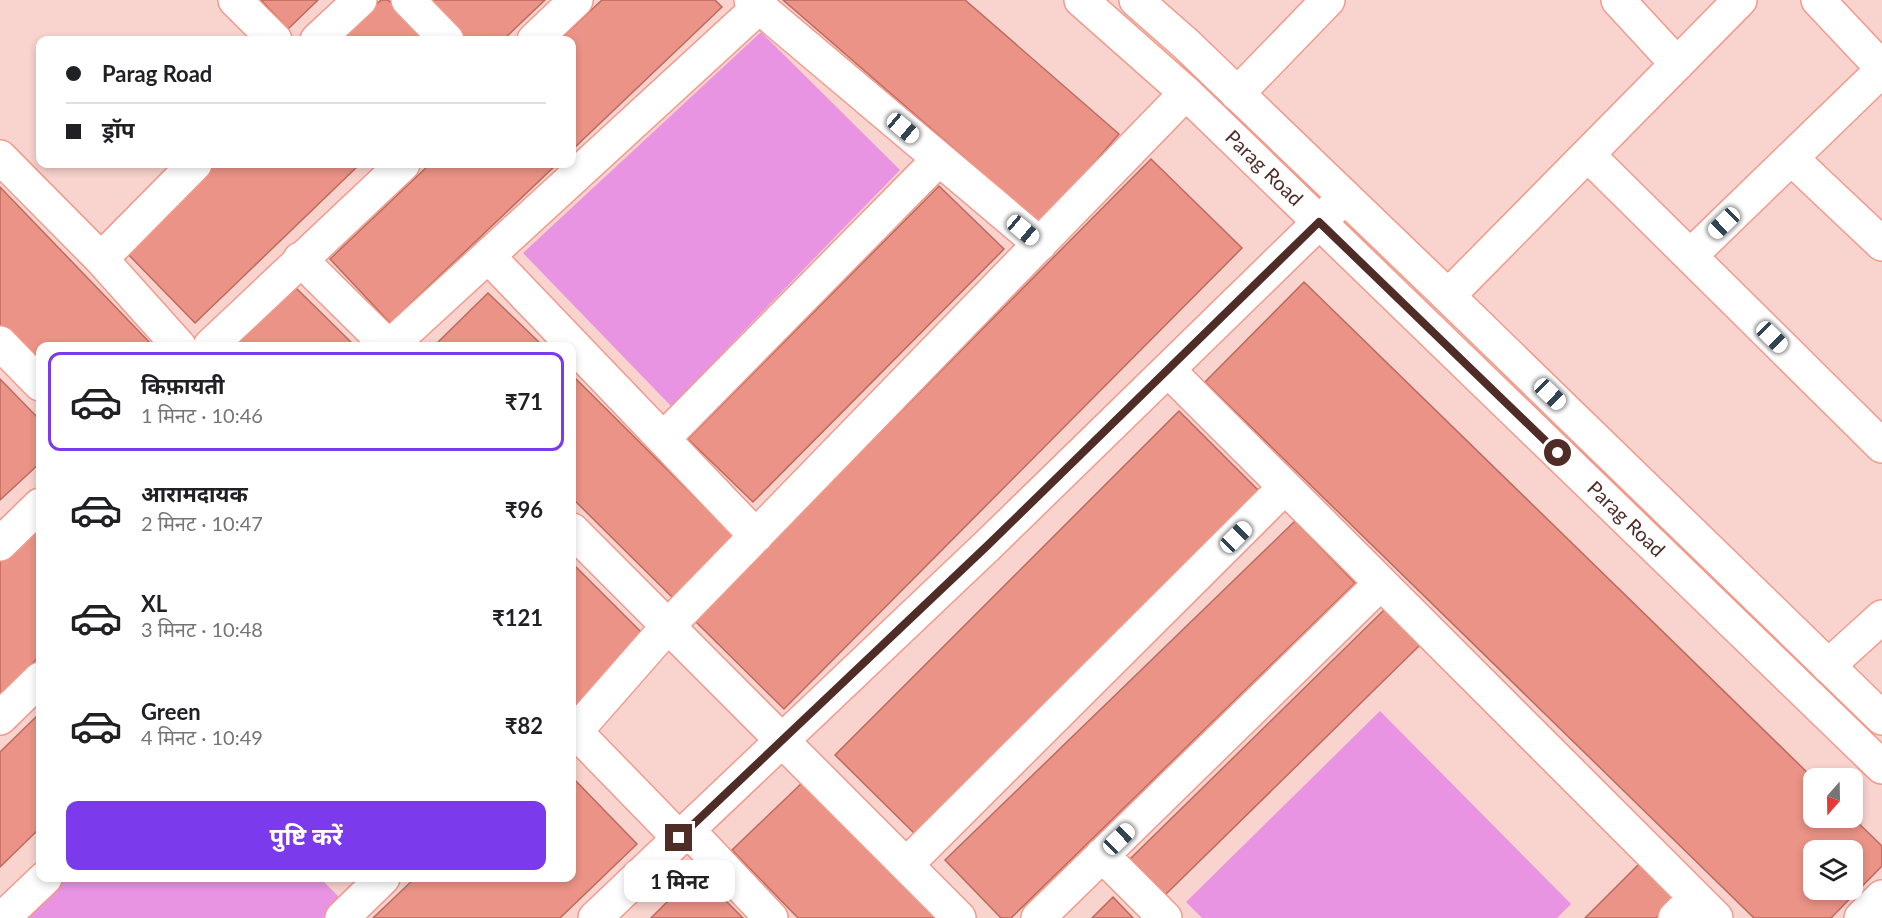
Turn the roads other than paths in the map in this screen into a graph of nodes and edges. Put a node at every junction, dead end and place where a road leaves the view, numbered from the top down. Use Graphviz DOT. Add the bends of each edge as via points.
graph roads {
  1 [pos="236,0"];
  2 [pos="360,0"];
  3 [pos="408,0"];
  4 [pos="576,0"];
  5 [pos="1081,0"];
  6 [pos="1136,0"];
  7 [pos="1328,0"];
  8 [pos="1618,0"];
  9 [pos="1740,0"];
  10 [pos="1818,0"];
  11 [pos="755,3"];
  12 [pos="270,36"];
  13 [pos="321,36"];
  14 [pos="443,36"];
  15 [pos="538,36"];
  16 [pos="1677,64"];
  17 [pos="1882,69"];
  18 [pos="1186,93"];
  19 [pos="1237,94"];
  20 [pos="1588,154"];
  21 [pos="0,157"];
  22 [pos="1791,158"];
  23 [pos="939,159"];
  24 [pos="191,168"];
  25 [pos="399,168"];
  26 [pos="1345,197"];
  27 [pos="1319,222"];
  28 [pos="1040,244"];
  29 [pos="1882,244"];
  30 [pos="488,256"];
  31 [pos="1690,256"];
  32 [pos="101,259"];
  33 [pos="300,260"];
  34 [pos="1448,296"];
  35 [pos="175,342"];
  36 [pos="214,342"];
  37 [pos="385,342"];
  38 [pos="393,342"];
  39 [pos="570,342"];
  40 [pos="0,344"];
  41 [pos="576,348"];
  42 [pos="1168,370"];
  43 [pos="36,380"];
  44 [pos="1878,434"];
  45 [pos="663,439"];
  46 [pos="1285,487"];
  47 [pos="36,509"];
  48 [pos="576,534"];
  49 [pos="756,536"];
  50 [pos="0,544"];
  51 [pos="1381,583"];
  52 [pos="1882,617"];
  53 [pos="668,626"];
  54 [pos="1828,666"];
  55 [pos="36,684"];
  56 [pos="0,718"];
  57 [pos="1882,718"];
  58 [pos="576,727"];
  59 [pos="576,733"];
  60 [pos="782,740"];
  61 [pos="1882,767"];
  62 [pos="684,834"];
  63 [pos="1102,855"];
  64 [pos="906,865"];
  65 [pos="41,882"];
  66 [pos="1882,897"];
  67 [pos="1695,911"];
  68 [pos="3,918"];
  69 [pos="595,918"];
  70 [pos="771,918"];
  71 [pos="958,918"];
  72 [pos="1038,918"];
  73 [pos="1165,918"];
  74 [pos="1861,918"];
  1 -- 12 [label="street"];
  2 -- 13 [label="street"];
  3 -- 14 [label="street"];
  4 -- 15 [label="street"];
  5 -- 18 [label="street, Parag Road"];
  6 -- 19 [label="street, Parag Road"];
  7 -- 19 [label="street"];
  8 -- 16 [label="street"];
  9 -- 16 [label="street"];
  10 -- 17 [label="street"];
  11 -- 23 [label="street"];
  11 -- 30 [label="street"];
  16 -- 20 [label="street"];
  17 -- 22 [label="street"];
  18 -- 27 [label="street, Parag Road"];
  18 -- 28 [label="street"];
  19 -- 26 [label="street, Parag Road"];
  20 -- 31 [label="street"];
  20 -- 34 [label="street"];
  21 -- 32 [label="street"];
  22 -- 29 [label="street"];
  22 -- 31 [label="street"];
  23 -- 28 [label="street"];
  23 -- 45 [label="street"];
  24 -- 32 [label="street"];
  25 -- 33 [label="street"];
  26 -- 27 [label="street"];
  26 -- 34 [label="street, Parag Road"];
  27 -- 42 [label="street"];
  27 -- 61 [label="street, Parag Road"];
  28 -- 49 [label="street"];
  30 -- 38 [label="street"];
  30 -- 39 [label="street"];
  31 -- 44 [label="street"];
  32 -- 35 [label="street"];
  33 -- 36 [label="street"];
  33 -- 37 [label="street"];
  34 -- 54 [label="street, Parag Road"];
  40 -- 43 [label="street"];
  41 -- 45 [label="street"];
  42 -- 46 [label="street"];
  42 -- 60 [label="street"];
  45 -- 49 [label="street"];
  46 -- 51 [label="street"];
  46 -- 64 [label="street"];
  47 -- 50 [label="street"];
  48 -- 53 [label="street"];
  49 -- 53 [label="street"];
  51 -- 63 [label="street"];
  51 -- 67 [label="street"];
  52 -- 54 [label="street"];
  53 -- 58 [label="street"];
  53 -- 60 [label="street"];
  54 -- 57 [label="street, Parag Road"];
  55 -- 56 [label="street"];
  59 -- 62 [label="street"];
  60 -- 62 [label="street"];
  60 -- 64 [label="street"];
  62 -- 69 [label="street"];
  62 -- 70 [label="street"];
  63 -- 72 [label="street"];
  63 -- 73 [label="street"];
  64 -- 71 [label="street"];
  65 -- 68 [label="street"];
  66 -- 74 [label="street"];
}
